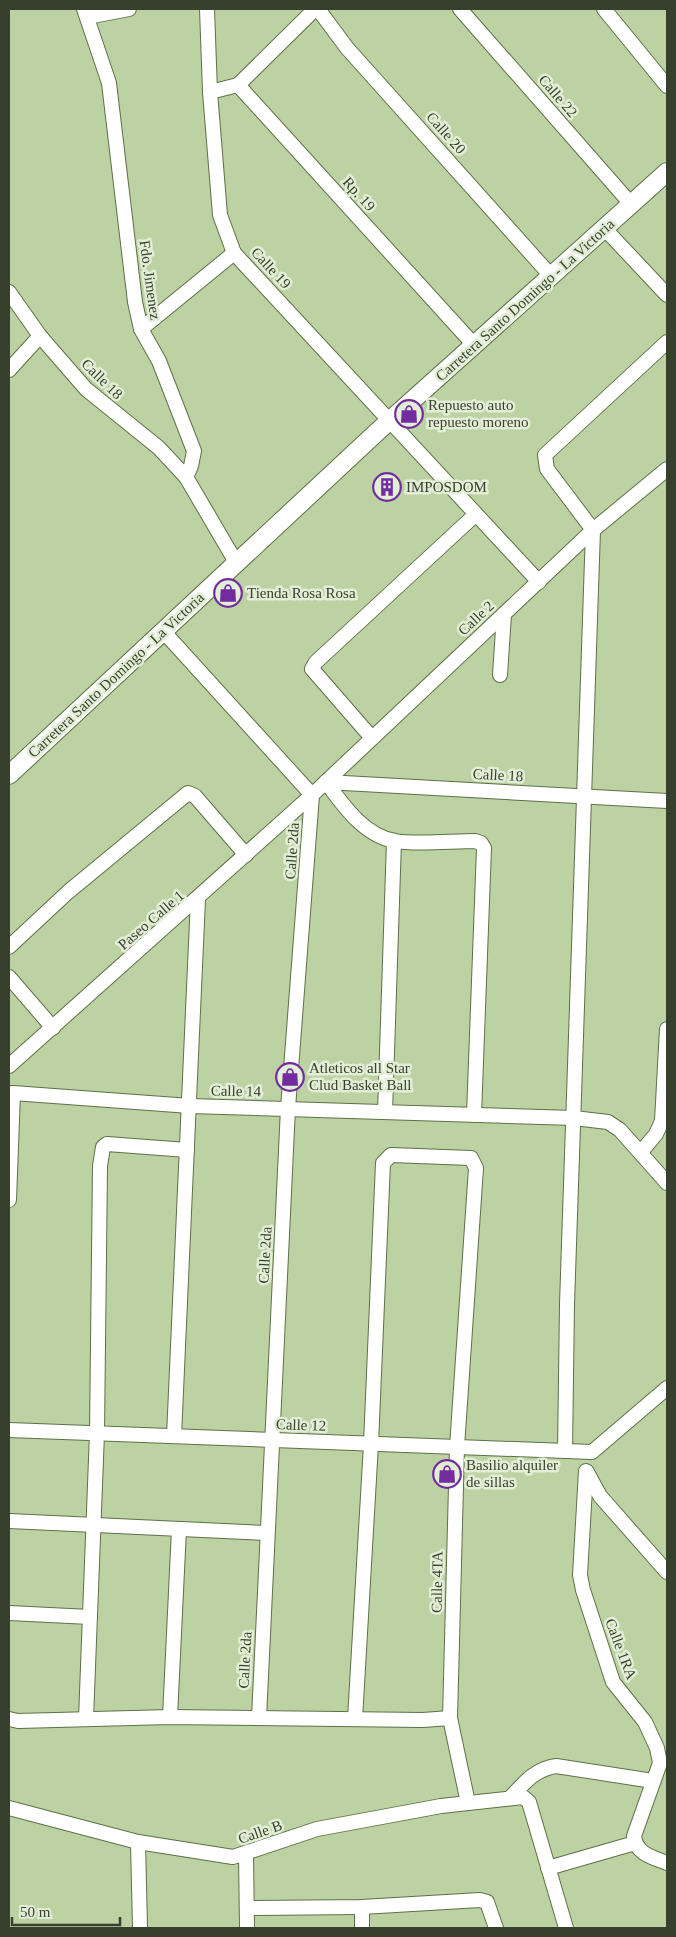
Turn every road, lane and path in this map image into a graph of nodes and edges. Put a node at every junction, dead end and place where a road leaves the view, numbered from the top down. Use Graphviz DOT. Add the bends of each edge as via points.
graph roads {
  1 [pos="129,9"];
  2 [pos="207,9"];
  3 [pos="316,9"];
  4 [pos="460,9"];
  5 [pos="604,9"];
  6 [pos="85,13"];
  7 [pos="238,85"];
  8 [pos="667,86"];
  9 [pos="210,92"];
  10 [pos="667,172"];
  11 [pos="631,204"];
  12 [pos="605,229"];
  13 [pos="234,253"];
  14 [pos="552,277"];
  15 [pos="9,292"];
  16 [pos="667,295"];
  17 [pos="141,329"];
  18 [pos="40,336"];
  19 [pos="667,342"];
  20 [pos="475,346"];
  21 [pos="9,370"];
  22 [pos="391,421"];
  23 [pos="667,469"];
  24 [pos="186,476"];
  25 [pos="475,515"];
  26 [pos="593,530"];
  27 [pos="236,564"];
  28 [pos="539,582"];
  29 [pos="504,614"];
  30 [pos="164,632"];
  31 [pos="500,675"];
  32 [pos="372,738"];
  33 [pos="9,775"];
  34 [pos="326,782"];
  35 [pos="312,795"];
  36 [pos="584,796"];
  37 [pos="667,801"];
  38 [pos="394,841"];
  39 [pos="246,855"];
  40 [pos="198,899"];
  41 [pos="9,947"];
  42 [pos="9,977"];
  43 [pos="53,1028"];
  44 [pos="667,1029"];
  45 [pos="9,1066"];
  46 [pos="10,1093"];
  47 [pos="190,1106"];
  48 [pos="288,1108"];
  49 [pos="385,1112"];
  50 [pos="474,1115"];
  51 [pos="574,1118"];
  52 [pos="187,1150"];
  53 [pos="641,1152"];
  54 [pos="667,1183"];
  55 [pos="9,1200"];
  56 [pos="662,1393"];
  57 [pos="667,1407"];
  58 [pos="9,1430"];
  59 [pos="97,1433"];
  60 [pos="174,1436"];
  61 [pos="271,1440"];
  62 [pos="371,1444"];
  63 [pos="457,1447"];
  64 [pos="565,1451"];
  65 [pos="586,1452"];
  66 [pos="586,1471"];
  67 [pos="9,1521"];
  68 [pos="93,1525"];
  69 [pos="180,1529"];
  70 [pos="267,1533"];
  71 [pos="667,1572"];
  72 [pos="9,1613"];
  73 [pos="90,1617"];
  74 [pos="170,1717"];
  75 [pos="259,1718"];
  76 [pos="450,1718"];
  77 [pos="9,1719"];
  78 [pos="86,1719"];
  79 [pos="356,1719"];
  80 [pos="654,1781"];
  81 [pos="516,1798"];
  82 [pos="468,1803"];
  83 [pos="9,1808"];
  84 [pos="138,1842"];
  85 [pos="635,1843"];
  86 [pos="246,1854"];
  87 [pos="667,1863"];
  88 [pos="548,1868"];
  89 [pos="362,1907"];
  90 [pos="247,1908"];
  91 [pos="140,1928"];
  92 [pos="248,1928"];
  93 [pos="362,1928"];
  94 [pos="496,1928"];
  95 [pos="566,1928"];
  1 -- 6 [label="street"];
  2 -- 9 [label="street, Calle 19"];
  3 -- 7 [label="street"];
  3 -- 14 [label="street, Calle 20"];
  4 -- 11 [label="street, Calle 22"];
  5 -- 8 [label="street"];
  6 -- 17 [label="street, Fdo. Jimenez" via="109,83"];
  7 -- 9 [label="street"];
  7 -- 20 [label="street, Rp. 19"];
  9 -- 13 [label="street, Calle 19" via="220,215"];
  10 -- 11 [label="main road, Carretera Santo Domingo - La Victoria"];
  11 -- 12 [label="main road, Carretera Santo Domingo - La Victoria"];
  12 -- 14 [label="main road, Carretera Santo Domingo - La Victoria"];
  12 -- 16 [label="street"];
  13 -- 17 [label="street"];
  13 -- 22 [label="street, Calle 19"];
  14 -- 20 [label="main road, Carretera Santo Domingo - La Victoria"];
  15 -- 18 [label="street, Calle 18"];
  17 -- 24 [label="street, Fdo. Jimenez" via="159,362 194,451"];
  18 -- 21 [label="street"];
  18 -- 24 [label="street, Calle 18" via="86,389 159,448"];
  19 -- 26 [label="street" via="545,455 547,469"];
  20 -- 22 [label="main road, Carretera Santo Domingo - La Victoria"];
  22 -- 25 [label="street, Calle 19"];
  22 -- 27 [label="main road, Carretera Santo Domingo - La Victoria"];
  23 -- 26 [label="street, Calle 2"];
  24 -- 27 [label="street"];
  25 -- 28 [label="street, Calle 19"];
  25 -- 32 [label="street" via="312,669"];
  26 -- 28 [label="street, Calle 2"];
  26 -- 36 [label="street"];
  27 -- 30 [label="main road, Carretera Santo Domingo - La Victoria"];
  28 -- 29 [label="street, Calle 2"];
  29 -- 31 [label="street"];
  29 -- 32 [label="street, Calle 2"];
  30 -- 33 [label="main road, Carretera Santo Domingo - La Victoria"];
  30 -- 35 [label="street"];
  32 -- 34 [label="street, Calle 2"];
  34 -- 35 [label="street, Calle 2"];
  34 -- 36 [label="street, Calle 18"];
  34 -- 38 [label="street" via="346,810 373,832"];
  35 -- 39 [label="street, Paseo Calle 1"];
  35 -- 48 [label="street, Calle 2da"];
  36 -- 37 [label="street, Calle 18"];
  36 -- 51 [label="street"];
  38 -- 49 [label="street"];
  38 -- 50 [label="street" via="475,840 484,848"];
  39 -- 40 [label="street, Paseo Calle 1"];
  39 -- 41 [label="street" via="195,796 188,793 68,892"];
  40 -- 43 [label="street, Paseo Calle 1"];
  40 -- 47 [label="street"];
  42 -- 43 [label="street"];
  43 -- 45 [label="street, Paseo Calle 1"];
  44 -- 53 [label="street" via="662,1121"];
  46 -- 47 [label="street, Calle 14"];
  46 -- 55 [label="street"];
  47 -- 48 [label="street, Calle 14"];
  47 -- 52 [label="street"];
  48 -- 49 [label="street, Calle 14"];
  48 -- 61 [label="street, Calle 2da"];
  49 -- 50 [label="street, Calle 14"];
  50 -- 51 [label="street, Calle 14"];
  51 -- 53 [label="street, Calle 14" via="608,1122"];
  51 -- 64 [label="street"];
  52 -- 59 [label="street" via="106,1144 103,1147 100,1166"];
  52 -- 60 [label="street"];
  53 -- 54 [label="street"];
  56 -- 57 [label="street"];
  56 -- 65 [label="street"];
  58 -- 59 [label="street, Calle 12"];
  59 -- 60 [label="street, Calle 12"];
  59 -- 68 [label="street"];
  60 -- 61 [label="street, Calle 12"];
  61 -- 62 [label="street, Calle 12"];
  61 -- 70 [label="street, Calle 2da"];
  62 -- 63 [label="street, Calle 12"];
  62 -- 63 [label="street, Calle 4TA" via="383,1163 391,1155 471,1158 476,1168"];
  62 -- 79 [label="street"];
  63 -- 64 [label="street, Calle 12"];
  63 -- 76 [label="street, Calle 4TA"];
  64 -- 65 [label="street, Calle 12"];
  65 -- 66 [label="street"];
  66 -- 71 [label="street" via="600,1496"];
  66 -- 80 [label="street, Calle 1RA" via="580,1575 583,1590 613,1682 645,1722 658,1748 660,1764"];
  67 -- 68 [label="street"];
  68 -- 69 [label="street"];
  68 -- 73 [label="street"];
  69 -- 70 [label="street"];
  69 -- 74 [label="street"];
  70 -- 75 [label="street, Calle 2da"];
  72 -- 73 [label="street"];
  73 -- 78 [label="street"];
  74 -- 75 [label="street"];
  74 -- 78 [label="street"];
  75 -- 79 [label="street"];
  76 -- 79 [label="street"];
  76 -- 82 [label="street, Calle 4TA"];
  77 -- 78 [label="street"];
  80 -- 81 [label="street" via="556,1766 544,1768 528,1778"];
  80 -- 85 [label="street, Calle 1RA" via="634,1836"];
  81 -- 82 [label="street, Calle B"];
  81 -- 88 [label="street" via="529,1802"];
  82 -- 86 [label="street, Calle B" via="317,1829"];
  83 -- 84 [label="street, Calle B"];
  84 -- 86 [label="street, Calle B" via="234,1857"];
  84 -- 91 [label="street"];
  85 -- 87 [label="street" via="641,1852"];
  85 -- 88 [label="street"];
  86 -- 90 [label="street"];
  88 -- 95 [label="street"];
  89 -- 90 [label="street"];
  89 -- 93 [label="street"];
  89 -- 94 [label="street" via="480,1900 487,1902"];
  90 -- 92 [label="street"];
}
